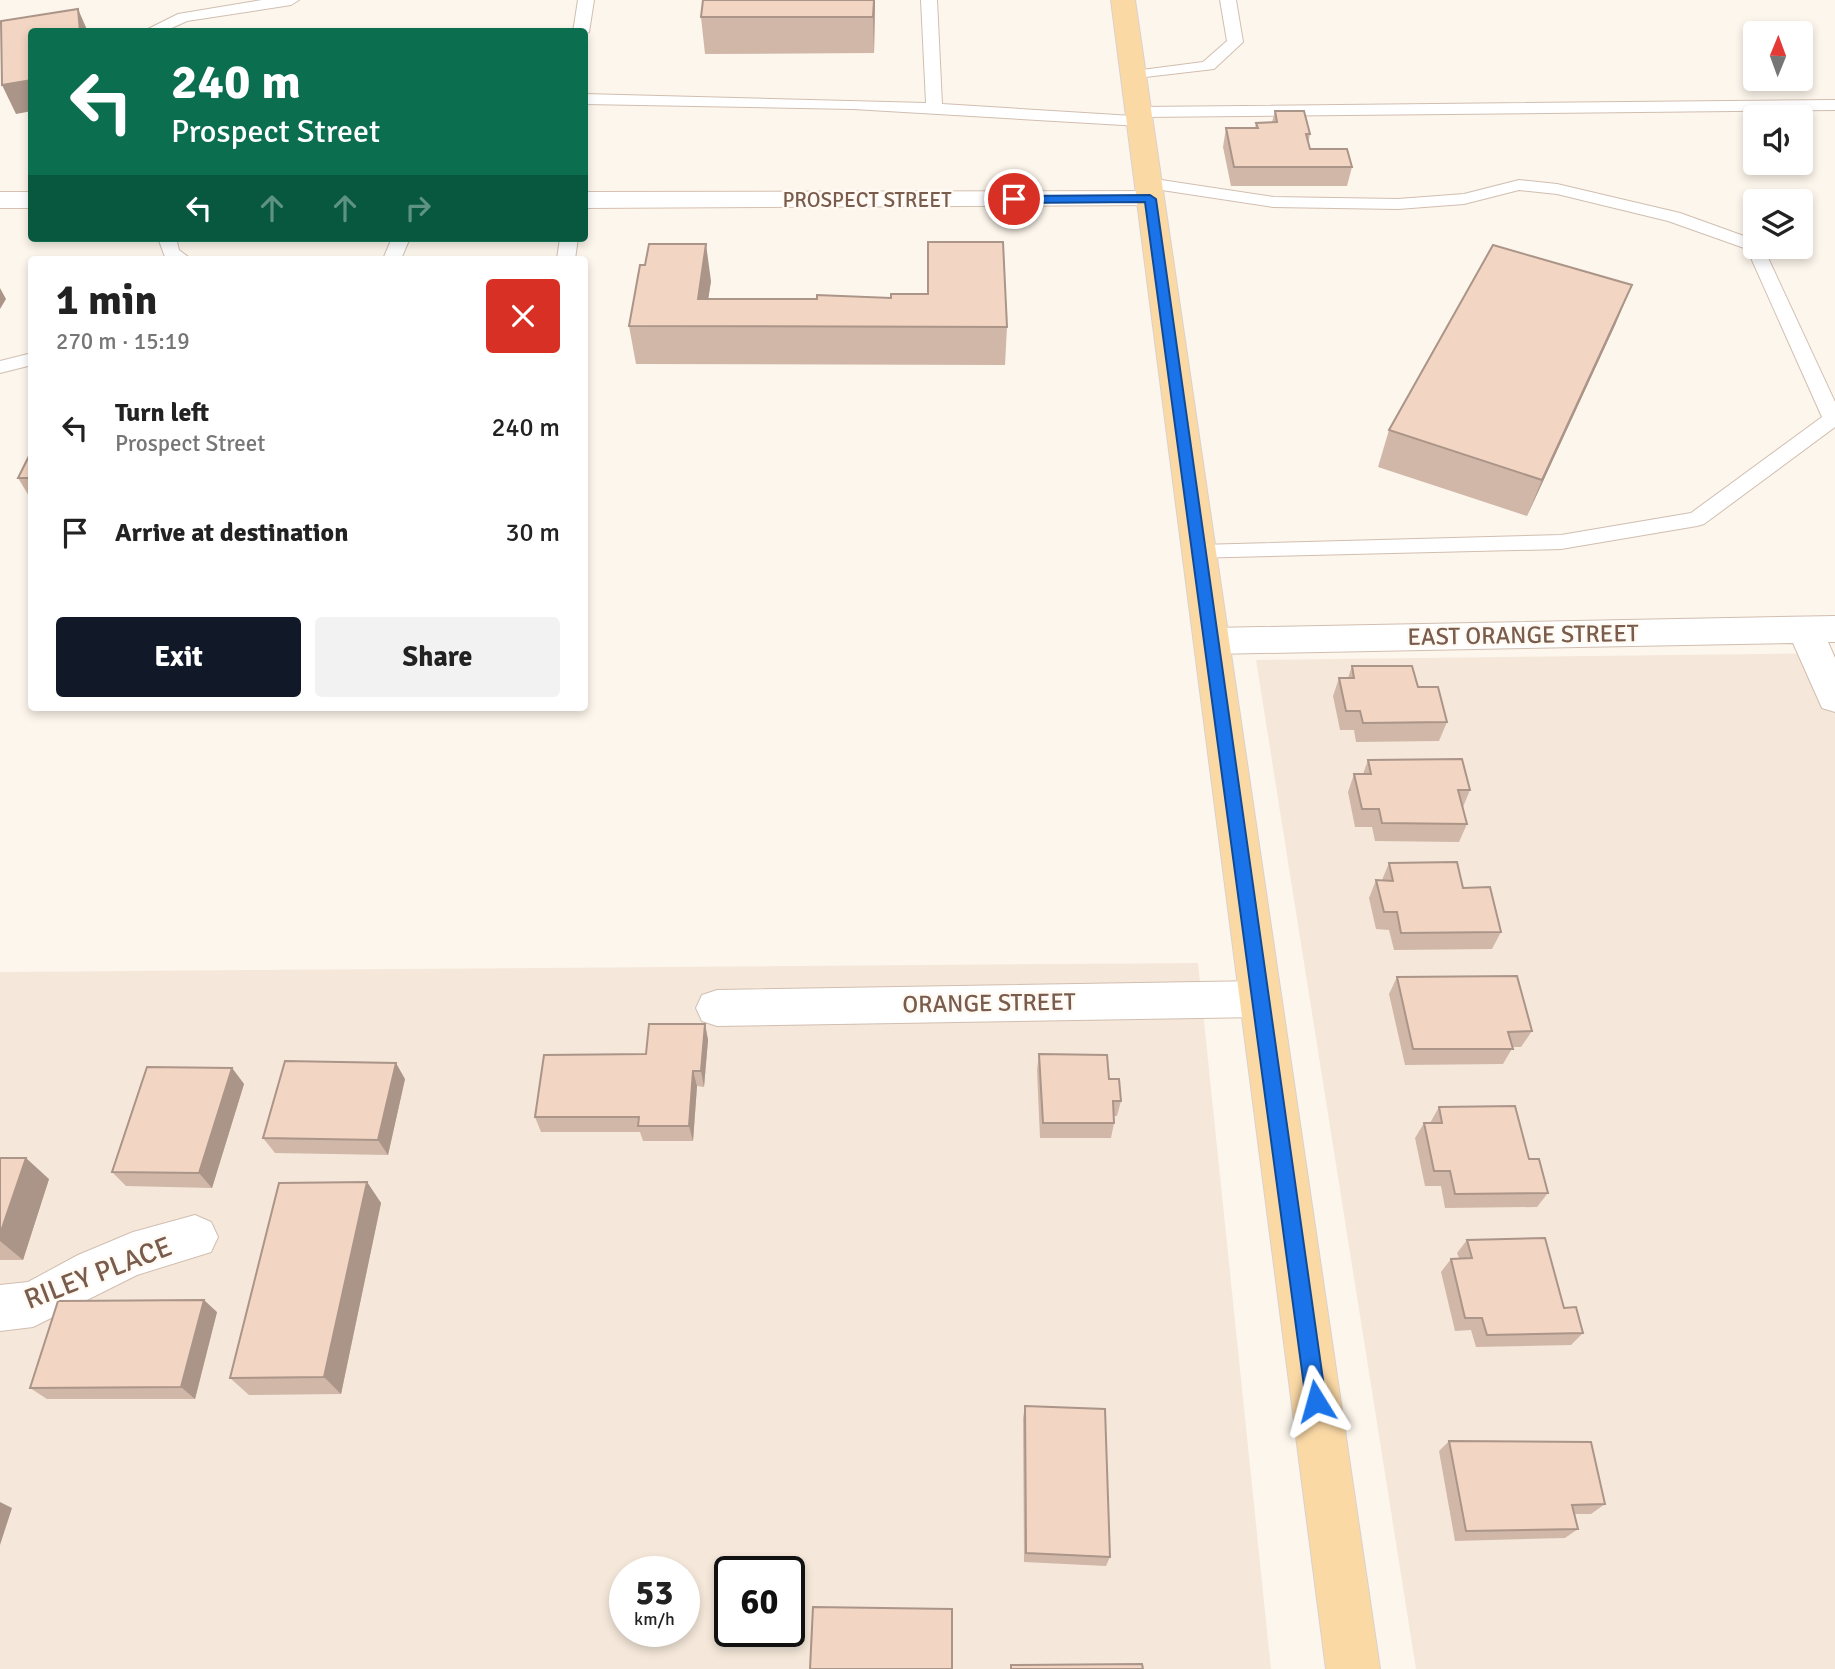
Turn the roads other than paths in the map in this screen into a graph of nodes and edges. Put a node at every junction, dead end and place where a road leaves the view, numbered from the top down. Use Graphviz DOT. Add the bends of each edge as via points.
graph roads {
  1 [pos="291,0"];
  2 [pos="586,0"];
  3 [pos="929,0"];
  4 [pos="1123,0"];
  5 [pos="1228,0"];
  6 [pos="158,28"];
  7 [pos="582,28"];
  8 [pos="588,100"];
  9 [pos="1137,103"];
  10 [pos="1835,105"];
  11 [pos="934,109"];
  12 [pos="1149,191"];
  13 [pos="0,200"];
  14 [pos="28,200"];
  15 [pos="588,200"];
  16 [pos="28,360"];
  17 [pos="0,368"];
  18 [pos="1199,553"];
  19 [pos="1820,630"];
  20 [pos="1212,641"];
  21 [pos="1835,698"];
  22 [pos="1260,999"];
  23 [pos="717,1007"];
  24 [pos="195,1237"];
  25 [pos="0,1308"];
  26 [pos="1353,1669"];
  1 -- 6 [label="lane" via="183,17"];
  2 -- 7 [label="lane"];
  3 -- 11 [label="lane"];
  4 -- 9 [label="main road"];
  5 -- 9 [label="lane" via="1235,42 1208,66"];
  8 -- 11 [label="lane"];
  9 -- 10 [label="lane"];
  9 -- 11 [label="lane"];
  9 -- 12 [label="main road"];
  12 -- 15 [label="street, PROSPECT STREET"];
  12 -- 18 [label="main road"];
  12 -- 18 [label="lane" via="1273,202 1398,204 1464,199 1519,185 1674,217 1754,246 1833,419 1698,519 1561,542"];
  13 -- 14 [label="street"];
  16 -- 17 [label="lane"];
  18 -- 20 [label="main road"];
  19 -- 20 [label="street, EAST ORANGE STREET"];
  19 -- 21 [label="street"];
  20 -- 22 [label="main road"];
  22 -- 23 [label="street, ORANGE STREET"];
  22 -- 26 [label="main road"];
  24 -- 25 [label="street, RILEY PLACE" via="133,1254 33,1304"];
}
